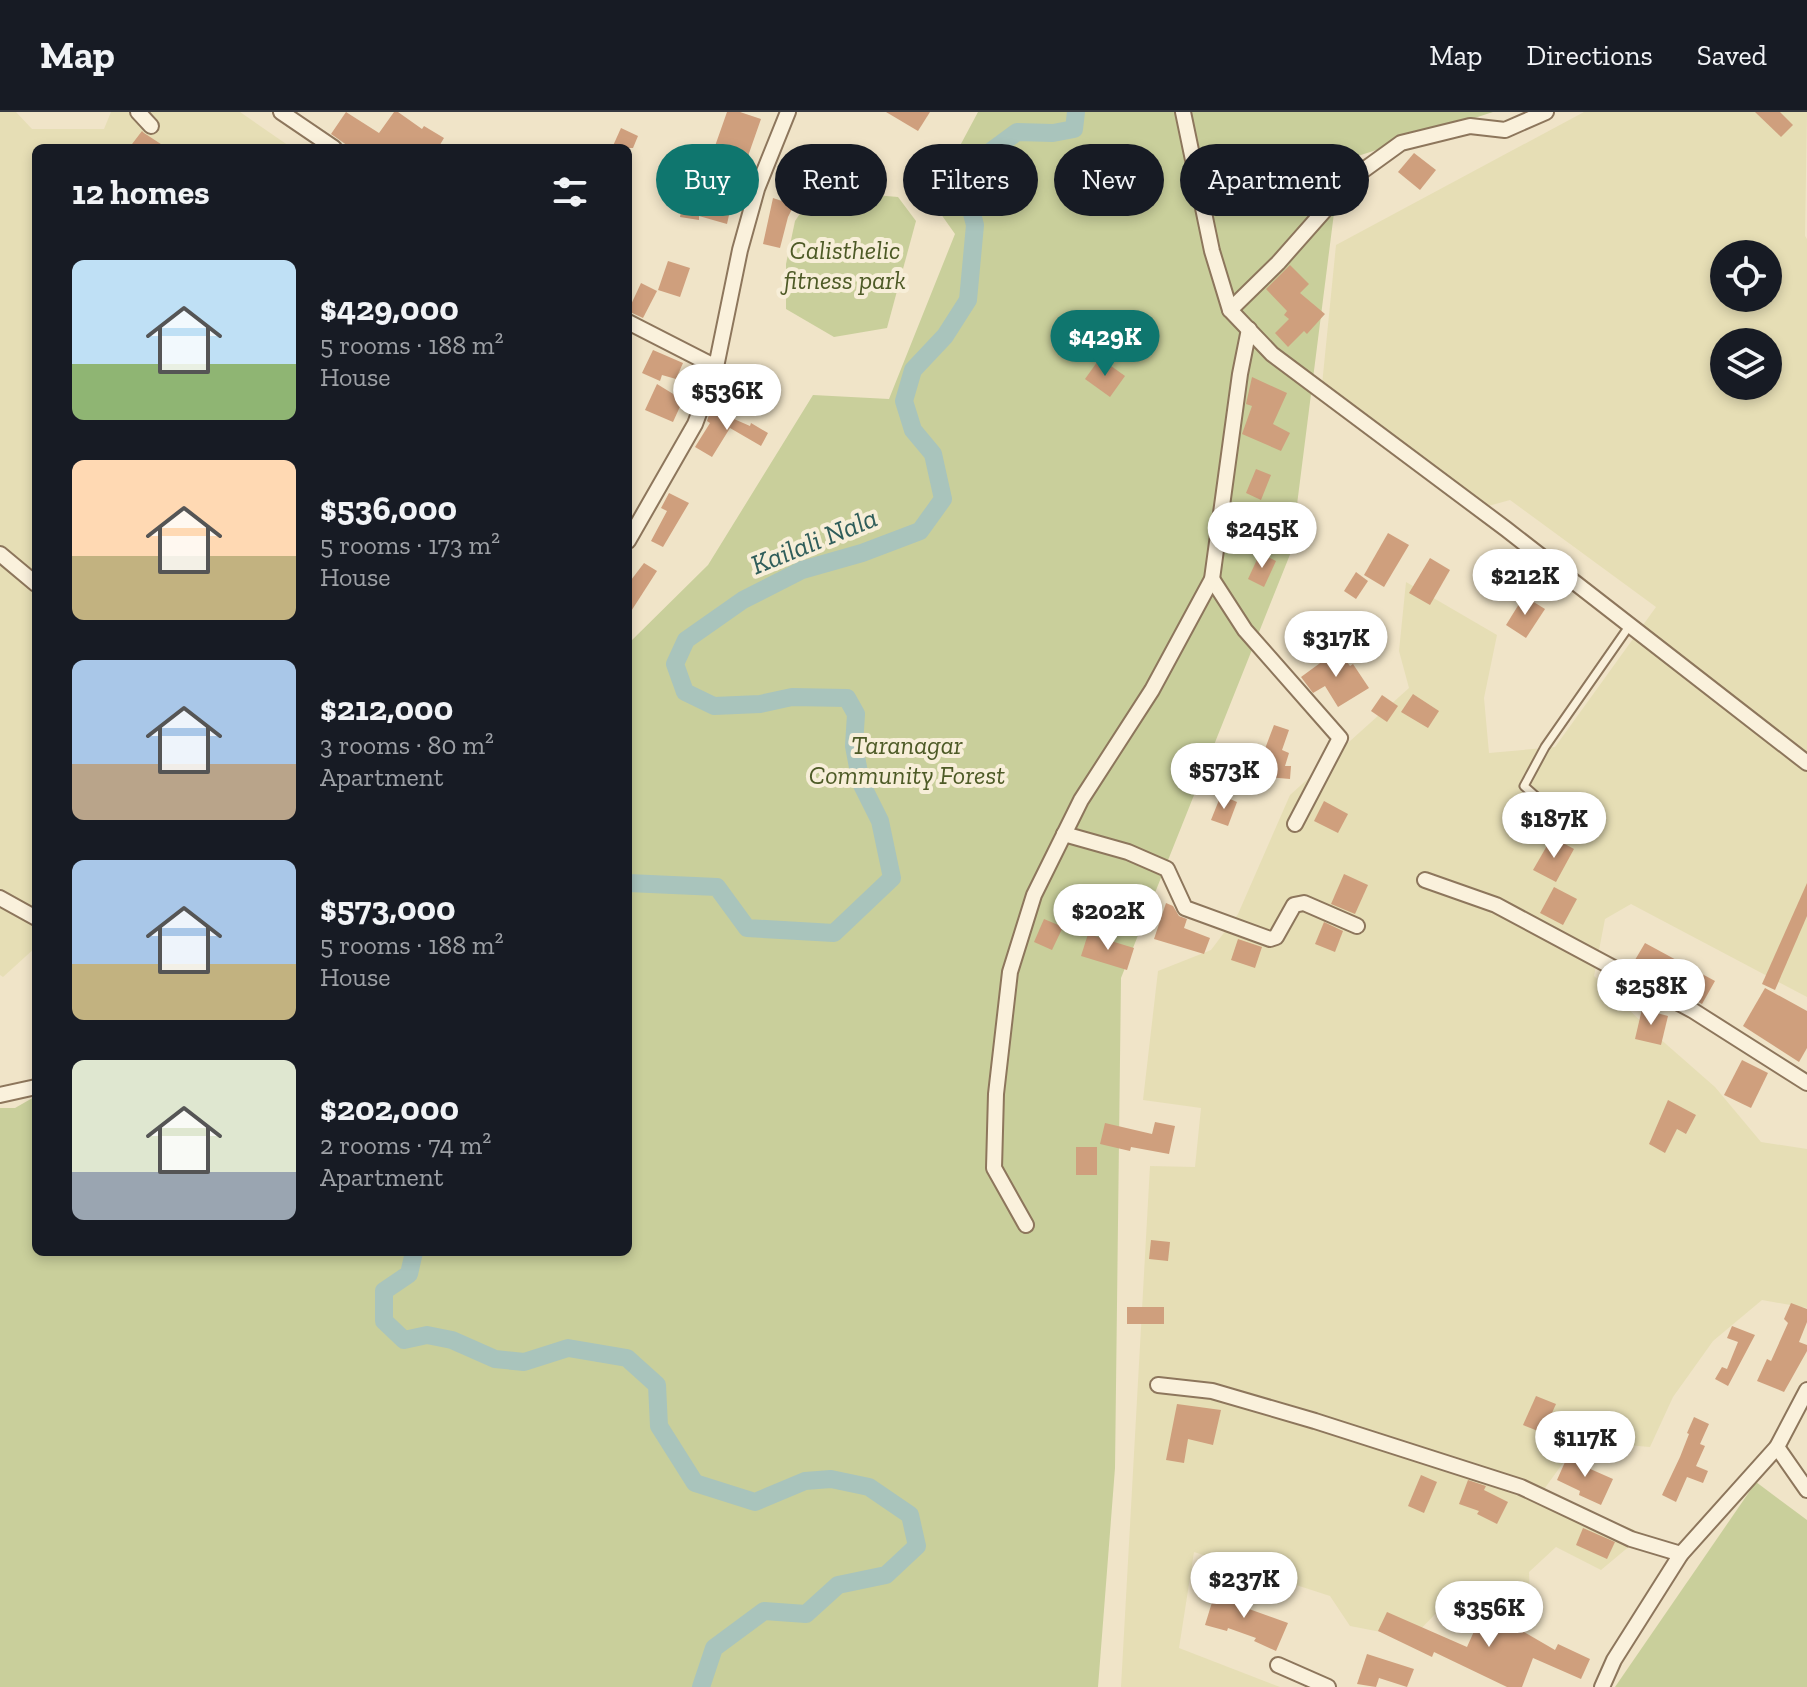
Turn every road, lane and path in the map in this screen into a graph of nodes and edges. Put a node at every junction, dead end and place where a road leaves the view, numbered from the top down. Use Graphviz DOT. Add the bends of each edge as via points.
graph roads {
  1 [pos="138,112"];
  2 [pos="281,112"];
  3 [pos="788,112"];
  4 [pos="1183,112"];
  5 [pos="1546,112"];
  6 [pos="151,126"];
  7 [pos="328,144"];
  8 [pos="1230,310"];
  9 [pos="632,324"];
  10 [pos="1249,329"];
  11 [pos="716,367"];
  12 [pos="632,534"];
  13 [pos="0,554"];
  14 [pos="1212,579"];
  15 [pos="32,581"];
  16 [pos="1630,625"];
  17 [pos="1807,763"];
  18 [pos="1549,808"];
  19 [pos="1295,824"];
  20 [pos="1064,834"];
  21 [pos="1425,880"];
  22 [pos="0,898"];
  23 [pos="32,916"];
  24 [pos="1357,926"];
  25 [pos="1807,1083"];
  26 [pos="32,1088"];
  27 [pos="0,1095"];
  28 [pos="1026,1225"];
  29 [pos="1158,1385"];
  30 [pos="1807,1390"];
  31 [pos="1777,1447"];
  32 [pos="1807,1490"];
  33 [pos="1681,1554"];
  34 [pos="1278,1665"];
  35 [pos="1328,1687"];
  36 [pos="1602,1687"];
  1 -- 6 [label="street"];
  2 -- 7 [label="street"];
  3 -- 11 [label="street" via="757,189"];
  4 -- 8 [label="street"];
  5 -- 8 [label="street" via="1505,130 1470,126 1401,143 1354,177"];
  8 -- 10 [label="street"];
  9 -- 11 [label="street"];
  10 -- 14 [label="street"];
  10 -- 16 [label="street" via="1272,354"];
  11 -- 12 [label="street" via="695,424"];
  13 -- 15 [label="street"];
  14 -- 19 [label="street" via="1245,630 1340,738"];
  14 -- 20 [label="street"];
  16 -- 17 [label="street"];
  16 -- 18 [label="lane" via="1524,786"];
  20 -- 24 [label="street" via="1167,869 1185,908 1270,939 1294,905 1304,903"];
  20 -- 28 [label="street" via="1034,895 1010,972 996,1094 994,1168"];
  21 -- 25 [label="street" via="1496,905 1692,1010"];
  22 -- 23 [label="street"];
  26 -- 27 [label="street"];
  29 -- 33 [label="street" via="1212,1391 1521,1487 1631,1539"];
  30 -- 31 [label="street"];
  31 -- 32 [label="street"];
  31 -- 33 [label="street"];
  33 -- 36 [label="street"];
  34 -- 35 [label="street"];
}
